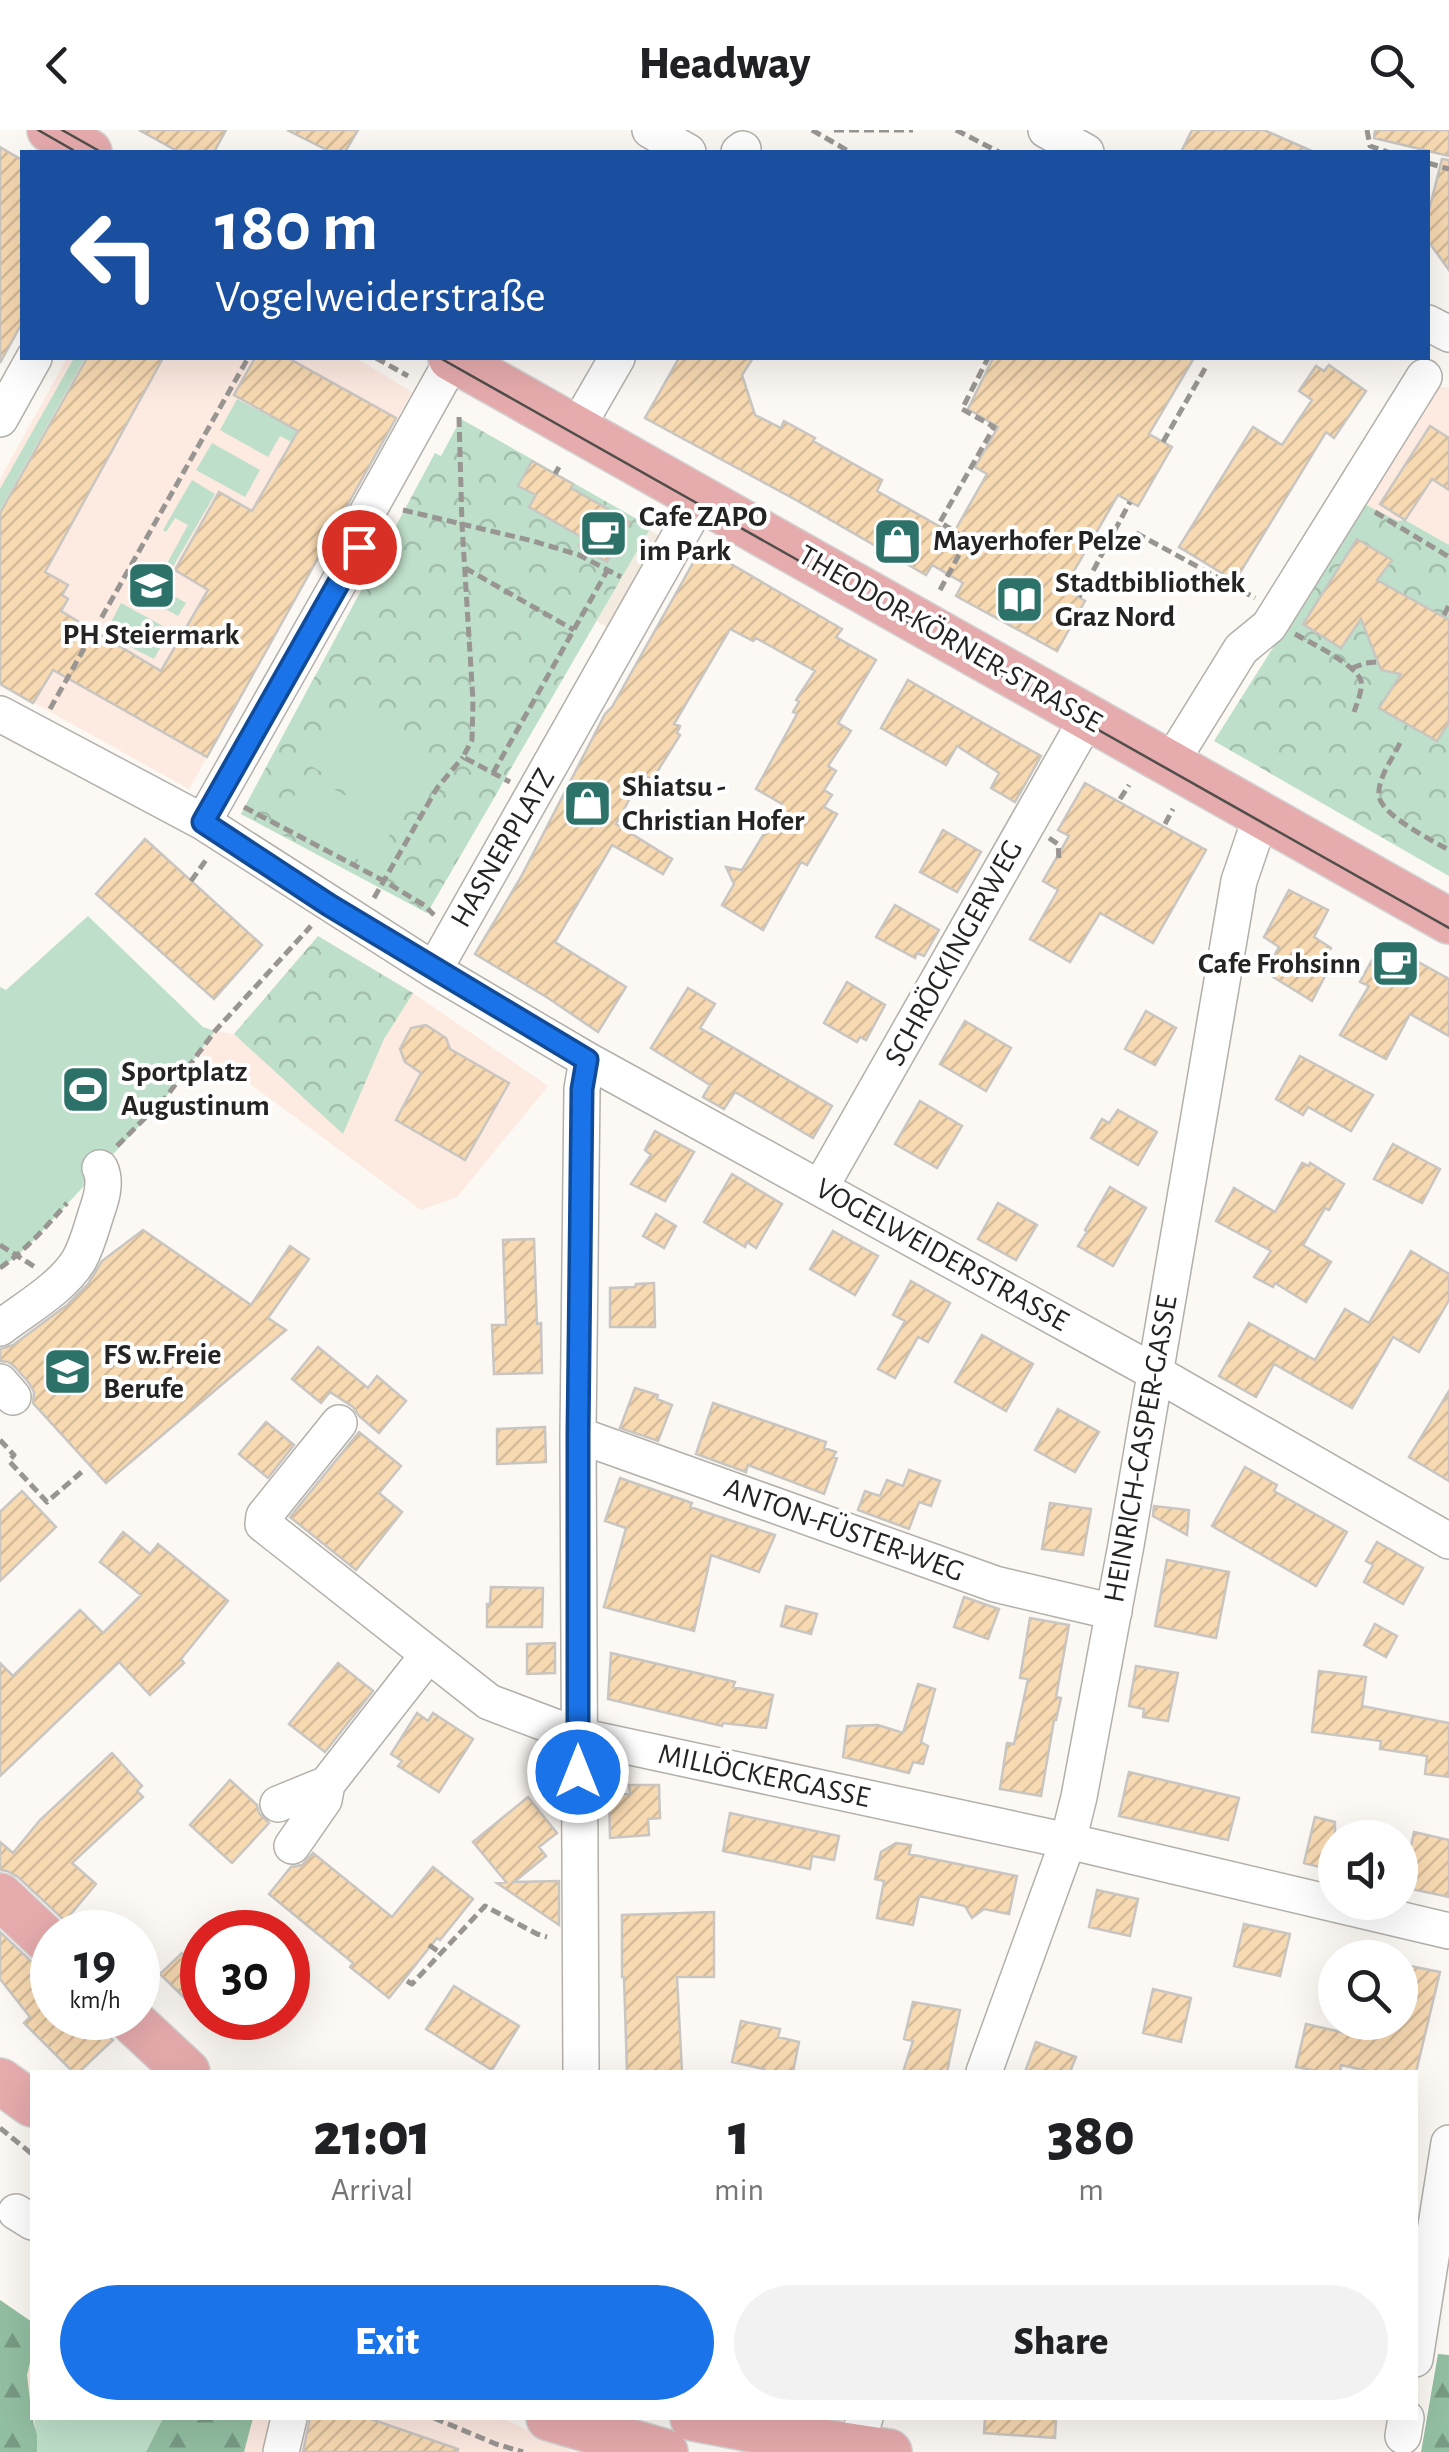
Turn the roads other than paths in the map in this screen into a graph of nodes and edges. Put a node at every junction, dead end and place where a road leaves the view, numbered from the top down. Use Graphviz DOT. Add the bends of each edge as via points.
graph roads {
  1 [pos="50,130"];
  2 [pos="650,130"];
  3 [pos="1046,130"];
  4 [pos="85,150"];
  5 [pos="685,150"];
  6 [pos="1086,150"];
  7 [pos="33,360"];
  8 [pos="615,360"];
  9 [pos="439,365"];
  10 [pos="1424,378"];
  11 [pos="0,419"];
  12 [pos="563,456"];
  13 [pos="701,498"];
  14 [pos="0,714"];
  15 [pos="1088,718"];
  16 [pos="1170,764"];
  17 [pos="1264,818"];
  18 [pos="203,822"];
  19 [pos="1449,922"];
  20 [pos="434,970"];
  21 [pos="587,1060"];
  22 [pos="100,1168"];
  23 [pos="820,1188"];
  24 [pos="0,1328"];
  25 [pos="1154,1372"];
  26 [pos="339,1423"];
  27 [pos="578,1435"];
  28 [pos="1449,1541"];
  29 [pos="1114,1612"];
  30 [pos="428,1655"];
  31 [pos="579,1736"];
  32 [pos="326,1784"];
  33 [pos="278,1804"];
  34 [pos="1068,1841"];
  35 [pos="292,1846"];
  36 [pos="0,1896"];
  37 [pos="30,1924"];
  38 [pos="1449,1931"];
  39 [pos="153,2040"];
  40 [pos="185,2070"];
  41 [pos="581,2070"];
  42 [pos="985,2070"];
  43 [pos="0,2080"];
  44 [pos="30,2102"];
  45 [pos="1449,2143"];
  46 [pos="1418,2340"];
  47 [pos="289,2420"];
  48 [pos="557,2420"];
  49 [pos="701,2420"];
  50 [pos="866,2442"];
  51 [pos="656,2450"];
  52 [pos="282,2452"];
  1 -- 4 [label="main road"];
  2 -- 5 [label="street"];
  3 -- 6 [label="street"];
  7 -- 11 [label="street"];
  8 -- 12 [label="street"];
  9 -- 12 [label="main road, THEODOR-KÖRNER-STRASSE"];
  9 -- 18 [label="street" via="361,524 359,547"];
  10 -- 16 [label="street" via="1269,626 1241,649"];
  12 -- 13 [label="main road, THEODOR-KÖRNER-STRASSE"];
  13 -- 15 [label="main road, THEODOR-KÖRNER-STRASSE"];
  13 -- 20 [label="street, HASNERPLATZ"];
  14 -- 18 [label="street"];
  15 -- 16 [label="main road, THEODOR-KÖRNER-STRASSE"];
  15 -- 23 [label="street, SCHRÖCKINGERWEG"];
  16 -- 17 [label="main road, THEODOR-KÖRNER-STRASSE"];
  17 -- 19 [label="main road, THEODOR-KÖRNER-STRASSE"];
  17 -- 25 [label="street, HEINRICH-CASPER-GASSE" via="1239,881"];
  18 -- 20 [label="street"];
  20 -- 21 [label="street, VOGELWEIDERSTRASSE"];
  21 -- 23 [label="street, VOGELWEIDERSTRASSE"];
  21 -- 27 [label="street"];
  22 -- 24 [label="street" via="101,1198 78,1264"];
  23 -- 25 [label="street, VOGELWEIDERSTRASSE"];
  25 -- 28 [label="street, VOGELWEIDERSTRASSE"];
  25 -- 29 [label="street, HEINRICH-CASPER-GASSE"];
  26 -- 30 [label="street, MILLÖCKERGASSE" via="262,1524"];
  27 -- 29 [label="street, ANTON-FÜSTER-WEG" via="995,1584"];
  27 -- 31 [label="street"];
  29 -- 34 [label="street, HEINRICH-CASPER-GASSE"];
  30 -- 31 [label="street, MILLÖCKERGASSE" via="489,1702"];
  30 -- 32 [label="street"];
  31 -- 34 [label="street, MILLÖCKERGASSE"];
  31 -- 41 [label="street"];
  32 -- 33 [label="street"];
  32 -- 35 [label="street" via="324,1800"];
  34 -- 38 [label="street, MILLÖCKERGASSE"];
  34 -- 42 [label="street, HEINRICH-CASPER-GASSE"];
  36 -- 37 [label="main road"];
  39 -- 40 [label="main road"];
  43 -- 44 [label="main road"];
  45 -- 46 [label="street"];
  47 -- 52 [label="street"];
  48 -- 51 [label="main road"];
  49 -- 50 [label="main road"];
}
